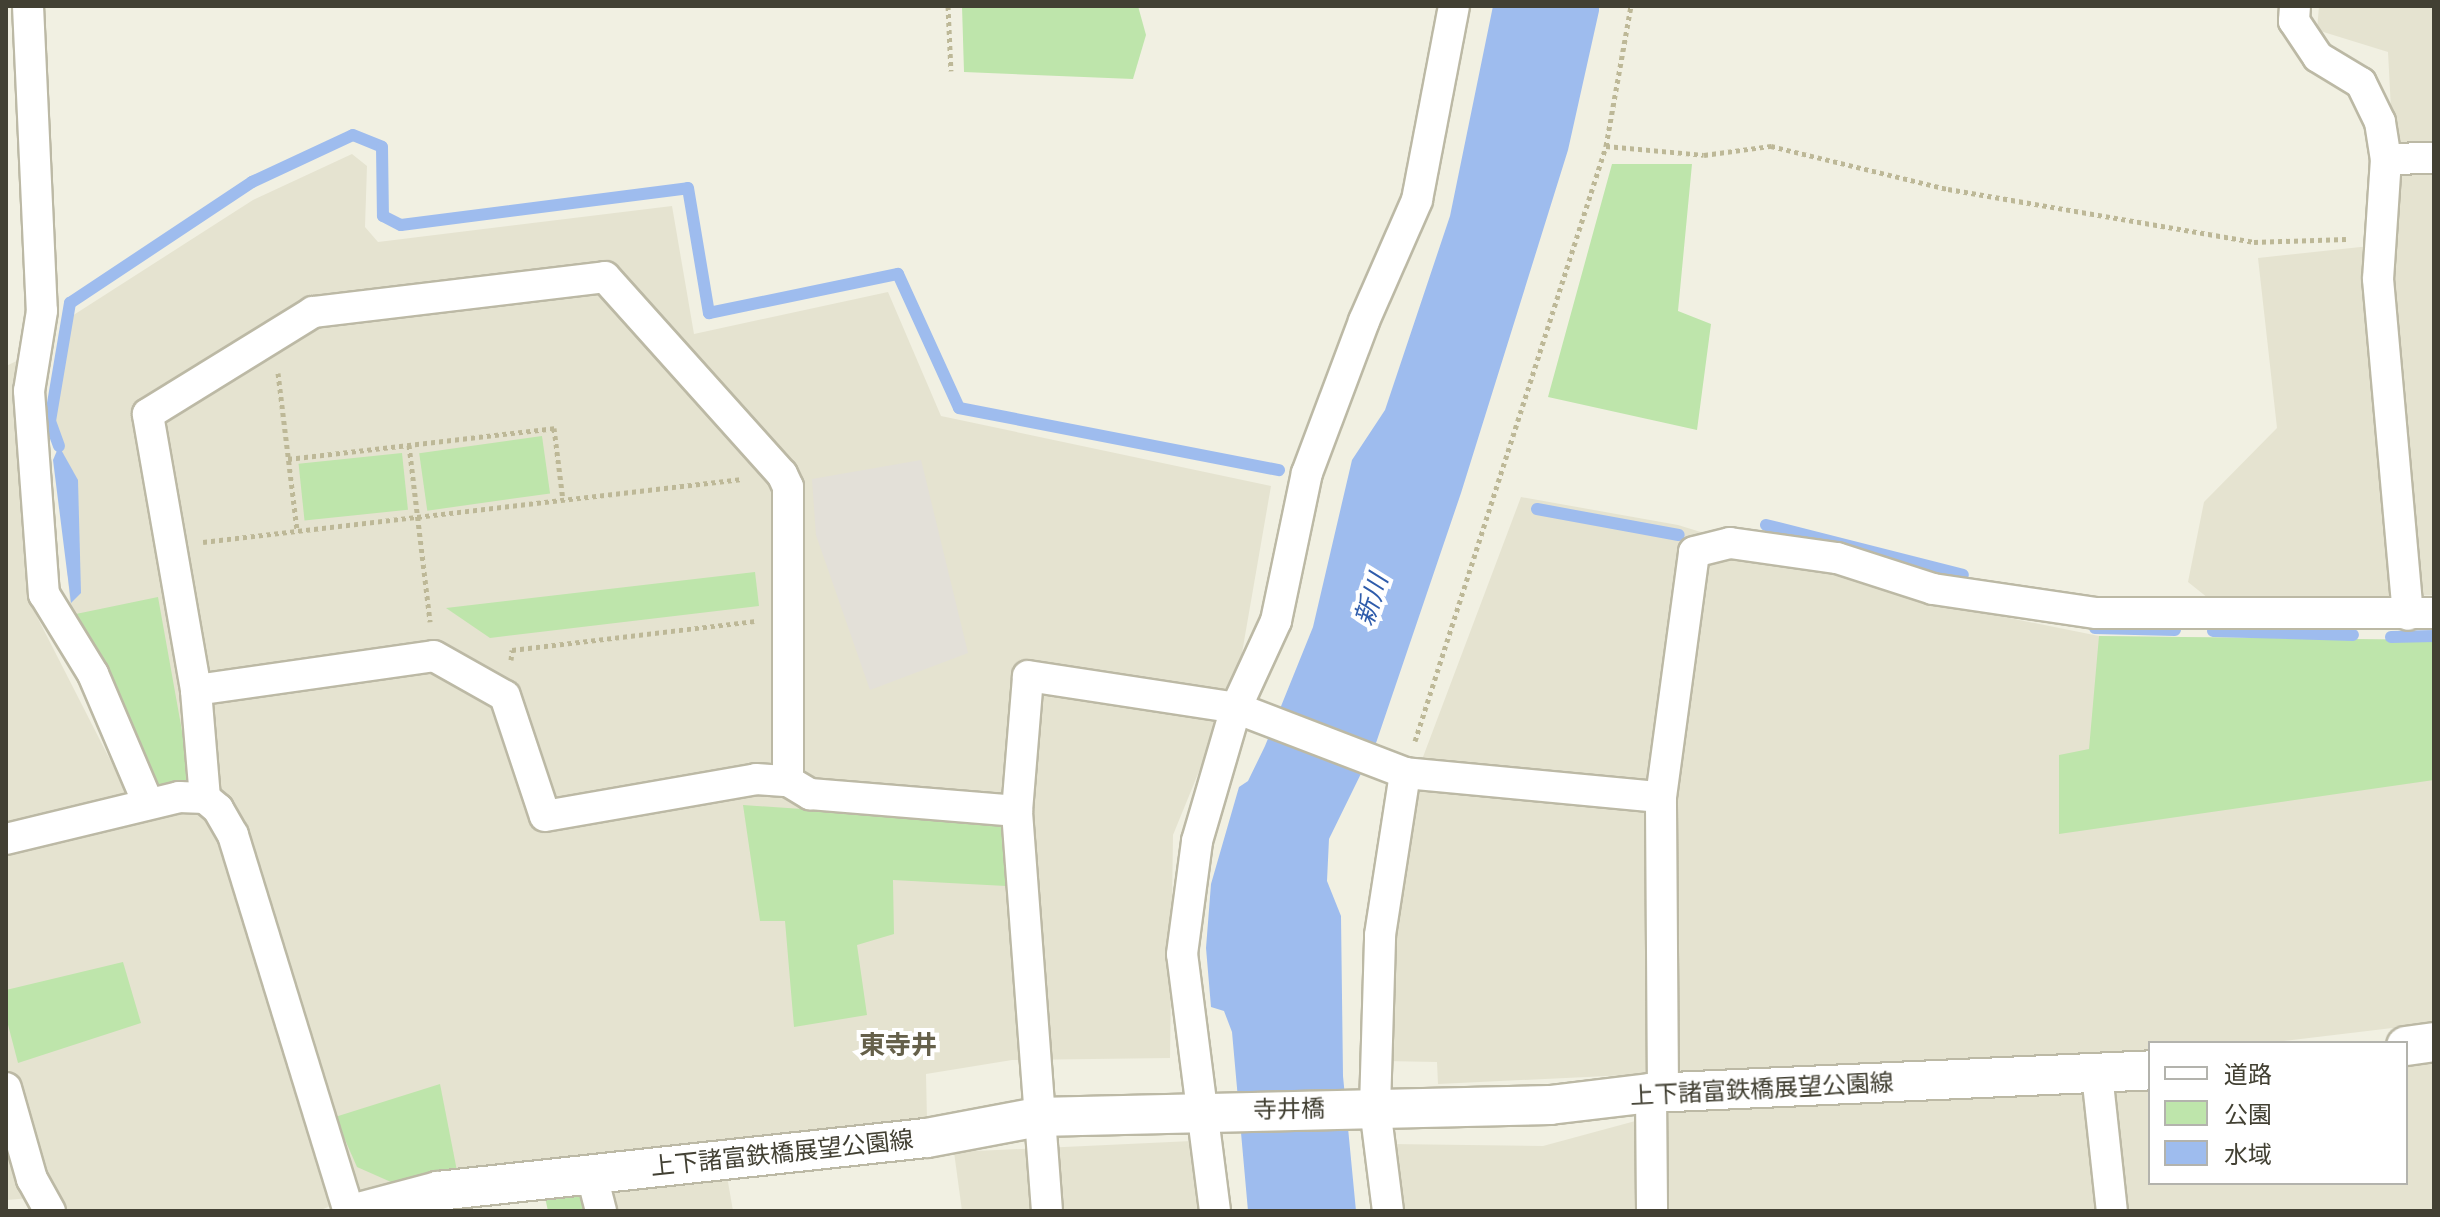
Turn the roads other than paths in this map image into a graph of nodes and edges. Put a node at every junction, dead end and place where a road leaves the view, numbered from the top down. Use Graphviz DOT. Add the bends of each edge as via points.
graph roads {
  1 [pos="28,6"];
  2 [pos="1454,6"];
  3 [pos="2295,6"];
  4 [pos="2434,158"];
  5 [pos="2386,159"];
  6 [pos="2421,614"];
  7 [pos="196,690"];
  8 [pos="1243,710"];
  9 [pos="1396,771"];
  10 [pos="788,781"];
  11 [pos="1661,797"];
  12 [pos="205,798"];
  13 [pos="148,803"];
  14 [pos="1017,811"];
  15 [pos="6,839"];
  16 [pos="2434,1042"];
  17 [pos="2408,1046"];
  18 [pos="2148,1070"];
  19 [pos="2097,1074"];
  20 [pos="6,1088"];
  21 [pos="1657,1092"];
  22 [pos="1375,1108"];
  23 [pos="1203,1111"];
  24 [pos="1038,1117"];
  25 [pos="591,1172"];
  26 [pos="19,1181"];
  27 [pos="50,1211"];
  28 [pos="349,1211"];
  29 [pos="363,1211"];
  30 [pos="601,1211"];
  31 [pos="1047,1211"];
  32 [pos="1215,1211"];
  33 [pos="1388,1211"];
  34 [pos="1652,1211"];
  35 [pos="2112,1211"];
  1 -- 13 [label="street" via="42,311 29,391 44,594 93,674"];
  2 -- 8 [label="street" via="1417,200 1307,473 1276,621"];
  3 -- 5 [label="street" via="2294,21 2318,57 2361,83 2380,122"];
  4 -- 5 [label="street"];
  5 -- 6 [label="street" via="2378,279"];
  6 -- 11 [label="street" via="2096,613 1933,589 1837,558 1730,543 1694,552"];
  7 -- 10 [label="street" via="434,656 505,696 545,816 756,779"];
  7 -- 10 [label="street" via="148,414 313,312 605,277 782,474 788,487"];
  7 -- 12 [label="street"];
  8 -- 9 [label="street"];
  8 -- 14 [label="street" via="1028,676"];
  8 -- 23 [label="street" via="1197,841 1182,954"];
  9 -- 11 [label="street"];
  9 -- 22 [label="street" via="1380,935"];
  10 -- 14 [label="street" via="810,794"];
  11 -- 21 [label="street"];
  12 -- 13 [label="street"];
  12 -- 28 [label="street" via="233,835"];
  13 -- 15 [label="street"];
  14 -- 24 [label="street"];
  16 -- 17 [label="street"];
  18 -- 19 [label="street, 上下諸富鉄橋展望公園線"];
  19 -- 21 [label="street, 上下諸富鉄橋展望公園線"];
  19 -- 35 [label="street"];
  20 -- 26 [label="street"];
  21 -- 22 [label="street, 上下諸富鉄橋展望公園線" via="1550,1105"];
  21 -- 34 [label="street"];
  22 -- 23 [label="street, 寺井橋"];
  22 -- 33 [label="street"];
  23 -- 24 [label="street, 上下諸富鉄橋展望公園線"];
  23 -- 32 [label="street"];
  24 -- 25 [label="street, 上下諸富鉄橋展望公園線" via="927,1138"];
  24 -- 31 [label="street"];
  25 -- 29 [label="street, 上下諸富鉄橋展望公園線" via="438,1191"];
  25 -- 30 [label="street"];
  26 -- 27 [label="street"];
}
